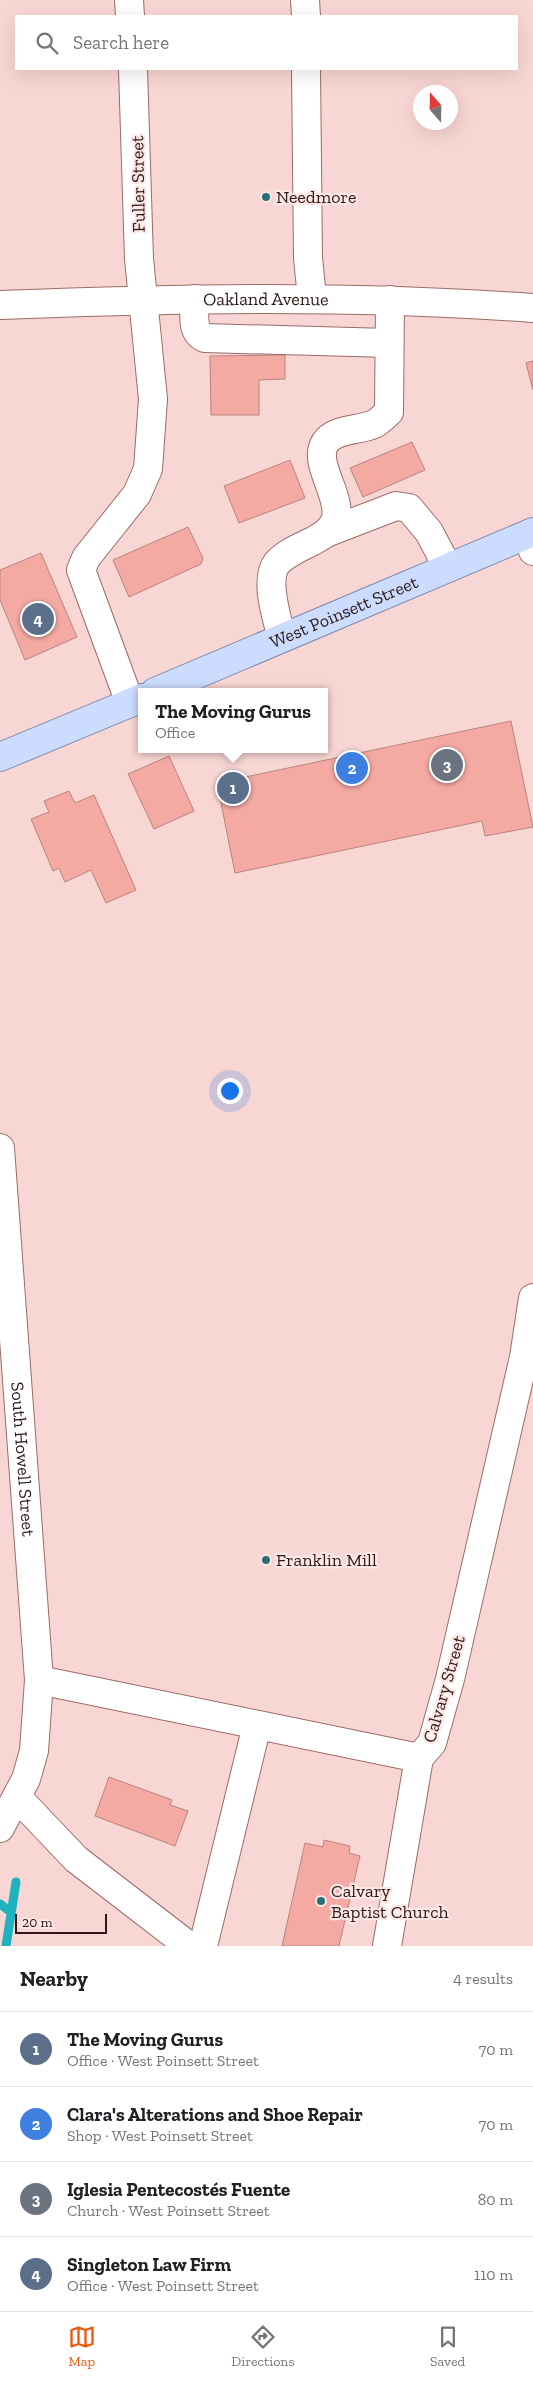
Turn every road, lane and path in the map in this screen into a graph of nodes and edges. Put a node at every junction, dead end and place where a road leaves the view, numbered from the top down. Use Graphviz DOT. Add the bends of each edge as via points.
graph roads {
  1 [pos="129,0"];
  2 [pos="305,0"];
  3 [pos="130,15"];
  4 [pos="306,15"];
  5 [pos="133,70"];
  6 [pos="306,70"];
  7 [pos="305,298"];
  8 [pos="144,299"];
  9 [pos="195,299"];
  10 [pos="390,300"];
  11 [pos="0,305"];
  12 [pos="533,308"];
  13 [pos="297,340"];
  14 [pos="390,343"];
  15 [pos="326,534"];
  16 [pos="532,539"];
  17 [pos="448,568"];
  18 [pos="282,638"];
  19 [pos="164,688"];
  20 [pos="136,700"];
  21 [pos="0,757"];
  22 [pos="0,1148"];
  23 [pos="533,1298"];
  24 [pos="521,1425"];
  25 [pos="39,1680"];
  26 [pos="257,1725"];
  27 [pos="419,1758"];
  28 [pos="17,1797"];
  29 [pos="0,1828"];
  30 [pos="189,1946"];
  31 [pos="203,1946"];
  32 [pos="387,1946"];
  1 -- 3 [label="street"];
  2 -- 4 [label="street"];
  5 -- 8 [label="street, Fuller Street" via="139,259"];
  6 -- 7 [label="street" via="308,258"];
  7 -- 9 [label="street, Oakland Avenue"];
  7 -- 10 [label="street, Oakland Avenue"];
  7 -- 13 [label="street"];
  8 -- 9 [label="street, Oakland Avenue"];
  8 -- 11 [label="street, Oakland Avenue"];
  8 -- 20 [label="street, Fuller Street" via="153,399 148,469 137,494 86,558 81,570"];
  9 -- 13 [label="street" via="195,330 199,336"];
  10 -- 12 [label="street, Oakland Avenue"];
  10 -- 14 [label="street"];
  13 -- 14 [label="street"];
  14 -- 15 [label="street" via="388,412 375,424 337,434 325,442 321,454 336,504 336,520"];
  15 -- 17 [label="street" via="396,506 408,508 429,532"];
  15 -- 18 [label="street" via="290,553 277,563 272,574 273,599"];
  16 -- 17 [label="main road, West Poinsett Street"];
  17 -- 18 [label="main road, West Poinsett Street"];
  18 -- 19 [label="main road, West Poinsett Street"];
  20 -- 21 [label="main road"];
  22 -- 25 [label="street, South Howell Street"];
  23 -- 24 [label="street, Calvary Street" via="524,1357"];
  24 -- 27 [label="street, Calvary Street" via="432,1743"];
  25 -- 26 [label="street, Calvary Street"];
  25 -- 28 [label="street, South Howell Street" via="34,1751"];
  26 -- 27 [label="street, Calvary Street"];
  26 -- 31 [label="street"];
  27 -- 32 [label="street"];
  28 -- 29 [label="street, South Howell Street"];
  28 -- 30 [label="street" via="76,1859"];
}
